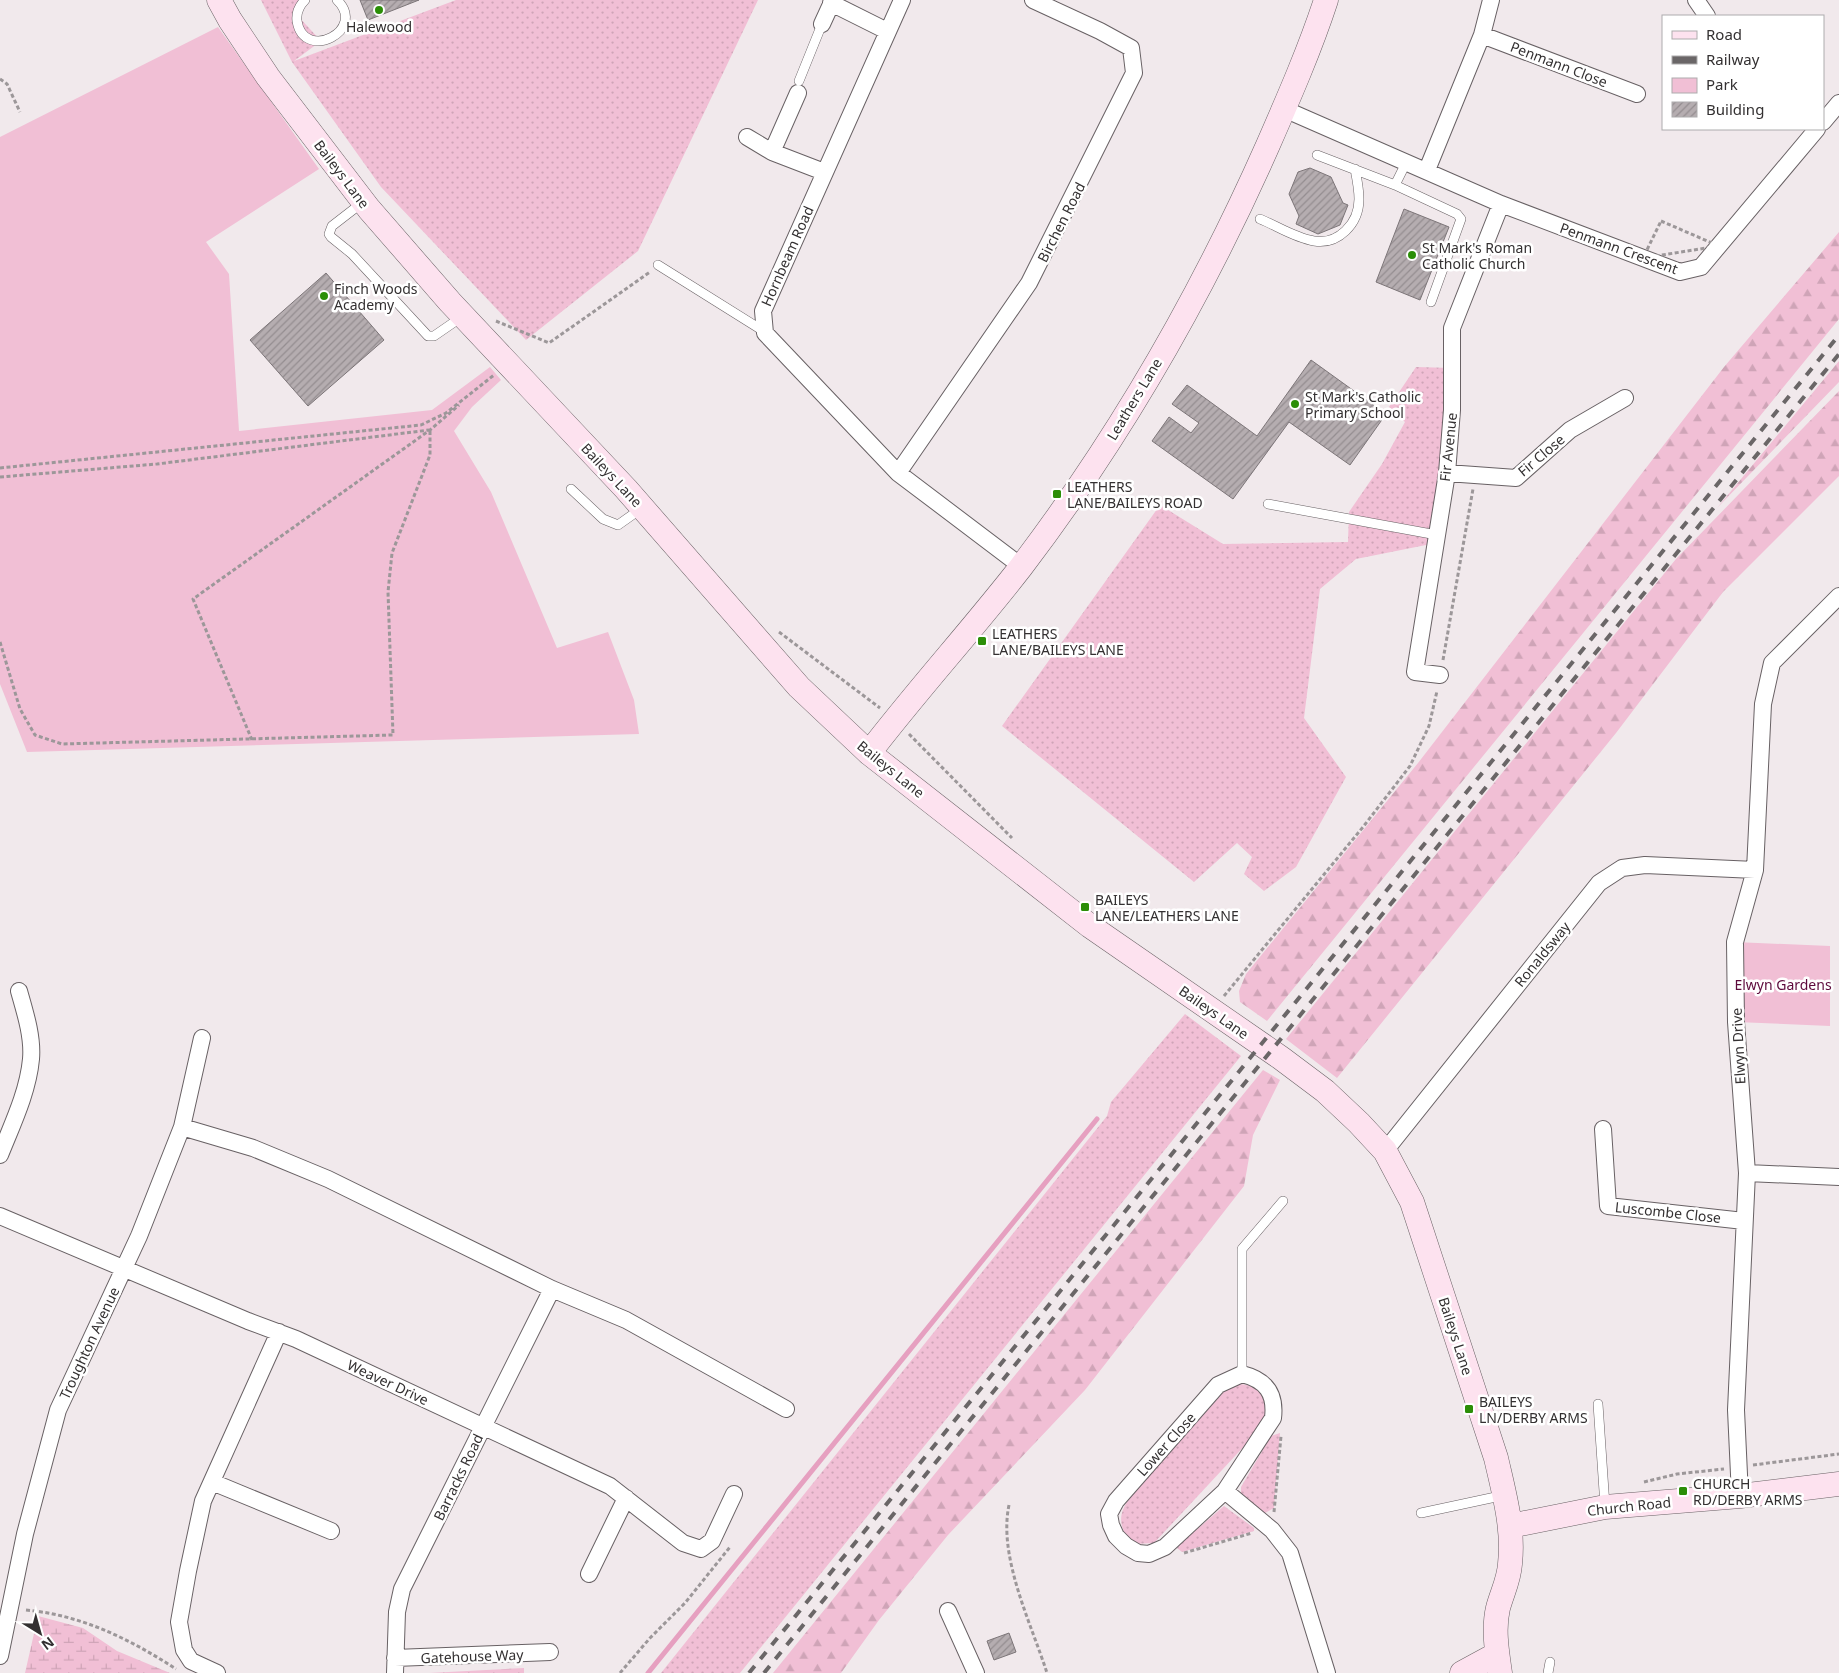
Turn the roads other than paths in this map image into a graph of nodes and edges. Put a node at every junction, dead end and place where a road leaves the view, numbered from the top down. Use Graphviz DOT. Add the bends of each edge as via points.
graph roads {
  1 [pos="219,0"];
  2 [pos="304,0"];
  3 [pos="336,0"];
  4 [pos="902,0"];
  5 [pos="1033,0"];
  6 [pos="1326,0"];
  7 [pos="1492,0"];
  8 [pos="1696,0"];
  9 [pos="832,1"];
  10 [pos="1705,15"];
  11 [pos="822,24"];
  12 [pos="887,31"];
  13 [pos="1482,35"];
  14 [pos="798,87"];
  15 [pos="1637,94"];
  16 [pos="1839,102"];
  17 [pos="1284,109"];
  18 [pos="1824,121"];
  19 [pos="1816,130"];
  20 [pos="747,137"];
  21 [pos="772,152"];
  22 [pos="1317,155"];
  23 [pos="1407,161"];
  24 [pos="1355,169"];
  25 [pos="1427,170"];
  26 [pos="824,172"];
  27 [pos="1395,185"];
  28 [pos="363,202"];
  29 [pos="1502,204"];
  30 [pos="1260,219"];
  31 [pos="658,266"];
  32 [pos="1431,302"];
  33 [pos="463,316"];
  34 [pos="766,333"];
  35 [pos="1625,398"];
  36 [pos="898,473"];
  37 [pos="1447,473"];
  38 [pos="571,489"];
  39 [pos="1268,504"];
  40 [pos="642,508"];
  41 [pos="1437,534"];
  42 [pos="1021,566"];
  43 [pos="1839,596"];
  44 [pos="1440,675"];
  45 [pos="869,753"];
  46 [pos="1755,870"];
  47 [pos="19,991"];
  48 [pos="202,1038"];
  49 [pos="182,1127"];
  50 [pos="1603,1129"];
  51 [pos="1385,1151"];
  52 [pos="0,1155"];
  53 [pos="1747,1173"];
  54 [pos="1839,1177"];
  55 [pos="1283,1201"];
  56 [pos="0,1216"];
  57 [pos="1744,1221"];
  58 [pos="124,1268"];
  59 [pos="552,1289"];
  60 [pos="279,1332"];
  61 [pos="1242,1374"];
  62 [pos="1598,1404"];
  63 [pos="786,1409"];
  64 [pos="483,1426"];
  65 [pos="212,1482"];
  66 [pos="1839,1484"];
  67 [pos="1225,1491"];
  68 [pos="734,1494"];
  69 [pos="1505,1494"];
  70 [pos="1740,1496"];
  71 [pos="626,1498"];
  72 [pos="1605,1507"];
  73 [pos="1421,1513"];
  74 [pos="1510,1526"];
  75 [pos="331,1531"];
  76 [pos="589,1574"];
  77 [pos="948,1611"];
  78 [pos="550,1652"];
  79 [pos="0,1656"];
  80 [pos="1550,1662"];
  81 [pos="1498,1664"];
  82 [pos="395,1665"];
  83 [pos="217,1673"];
  84 [pos="976,1673"];
  85 [pos="1327,1673"];
  86 [pos="1462,1673"];
  87 [pos="1548,1673"];
  1 -- 28 [label="street, Baileys Lane" via="268,76"];
  2 -- 3 [label="lane" via="297,15 300,30 321,42 335,36 344,24 343,9"];
  4 -- 12 [label="street, Hornbeam Road"];
  5 -- 36 [label="street, Birchen Road" via="1131,48 1134,73 1029,283"];
  6 -- 17 [label="street, Leathers Lane"];
  7 -- 13 [label="street"];
  8 -- 10 [label="street"];
  9 -- 11 [label="street"];
  9 -- 12 [label="street"];
  11 -- 14 [label="lane"];
  12 -- 26 [label="street, Hornbeam Road"];
  13 -- 15 [label="street, Penmann Close"];
  13 -- 25 [label="street"];
  14 -- 21 [label="street"];
  16 -- 18 [label="street"];
  17 -- 23 [label="street, Penmann Crescent"];
  17 -- 42 [label="street, Leathers Lane" via="1215,257 1167,345 1094,463"];
  19 -- 29 [label="street, Penmann Crescent" via="1701,268 1680,272"];
  20 -- 21 [label="street"];
  21 -- 26 [label="street"];
  22 -- 24 [label="lane"];
  23 -- 25 [label="street, Penmann Crescent"];
  23 -- 27 [label="lane"];
  24 -- 27 [label="lane"];
  24 -- 30 [label="lane" via="1359,202 1350,226 1340,236 1315,241"];
  25 -- 29 [label="street, Penmann Crescent"];
  26 -- 34 [label="street, Hornbeam Road" via="763,311"];
  27 -- 32 [label="lane" via="1457,214 1461,219"];
  28 -- 33 [label="street, Baileys Lane"];
  28 -- 33 [label="lane" via="332,226 331,237 352,254 428,336 434,336"];
  29 -- 37 [label="street, Fir Avenue" via="1452,328 1452,410"];
  31 -- 34 [label="lane"];
  33 -- 40 [label="street, Baileys Lane"];
  34 -- 36 [label="street"];
  35 -- 37 [label="street, Fir Close" via="1570,430 1516,478"];
  36 -- 42 [label="street"];
  37 -- 41 [label="street, Fir Avenue"];
  38 -- 40 [label="lane" via="603,520 618,525"];
  39 -- 41 [label="lane"];
  40 -- 45 [label="street, Baileys Lane" via="799,687"];
  41 -- 44 [label="street, Fir Avenue" via="1415,672"];
  42 -- 45 [label="street, Leathers Lane"];
  43 -- 46 [label="street, Elwyn Drive" via="1772,663 1764,704"];
  45 -- 51 [label="street, Baileys Lane" via="1090,926 1325,1092"];
  46 -- 51 [label="street, Ronaldsway" via="1645,865 1622,868 1599,883"];
  46 -- 53 [label="street, Elwyn Drive" via="1736,942 1736,1022"];
  47 -- 52 [label="street" via="27,1020 31,1059 21,1102"];
  48 -- 49 [label="street, Troughton Avenue"];
  49 -- 58 [label="street, Troughton Avenue"];
  49 -- 59 [label="street" via="253,1148 328,1179"];
  50 -- 57 [label="street, Luscombe Close" via="1608,1206"];
  51 -- 69 [label="street, Baileys Lane" via="1412,1202"];
  53 -- 54 [label="street"];
  53 -- 57 [label="street, Elwyn Drive"];
  55 -- 61 [label="lane" via="1242,1249"];
  56 -- 58 [label="street, Weaver Drive"];
  57 -- 70 [label="street, Elwyn Drive" via="1736,1410"];
  58 -- 60 [label="street, Weaver Drive"];
  58 -- 79 [label="street, Troughton Avenue" via="58,1410 37,1483"];
  59 -- 63 [label="street" via="626,1320"];
  59 -- 64 [label="street, Barracks Road"];
  60 -- 64 [label="street, Weaver Drive"];
  60 -- 65 [label="street"];
  61 -- 67 [label="street, Lower Close" via="1257,1378 1268,1390 1274,1405 1273,1418"];
  61 -- 67 [label="street, Lower Close" via="1218,1385 1116,1500 1110,1514 1116,1536 1138,1554 1149,1554 1165,1546"];
  62 -- 72 [label="lane"];
  64 -- 71 [label="street, Weaver Drive" via="610,1486"];
  64 -- 82 [label="street, Barracks Road" via="402,1589 397,1612"];
  65 -- 75 [label="street"];
  65 -- 83 [label="street" via="203,1501 179,1622 184,1650 191,1661"];
  66 -- 70 [label="street, Church Road"];
  67 -- 85 [label="street" via="1272,1530 1290,1553"];
  68 -- 71 [label="street, Weaver Drive" via="712,1541 701,1549 683,1542"];
  69 -- 73 [label="lane"];
  69 -- 74 [label="street, Baileys Lane"];
  70 -- 72 [label="street, Church Road"];
  71 -- 76 [label="street"];
  72 -- 74 [label="street, Church Road"];
  74 -- 81 [label="street, Baileys Lane" via="1510,1564 1496,1620"];
  77 -- 84 [label="street"];
  78 -- 82 [label="street, Gatehouse Way"];
  80 -- 87 [label="lane"];
  81 -- 86 [label="street"];
}
